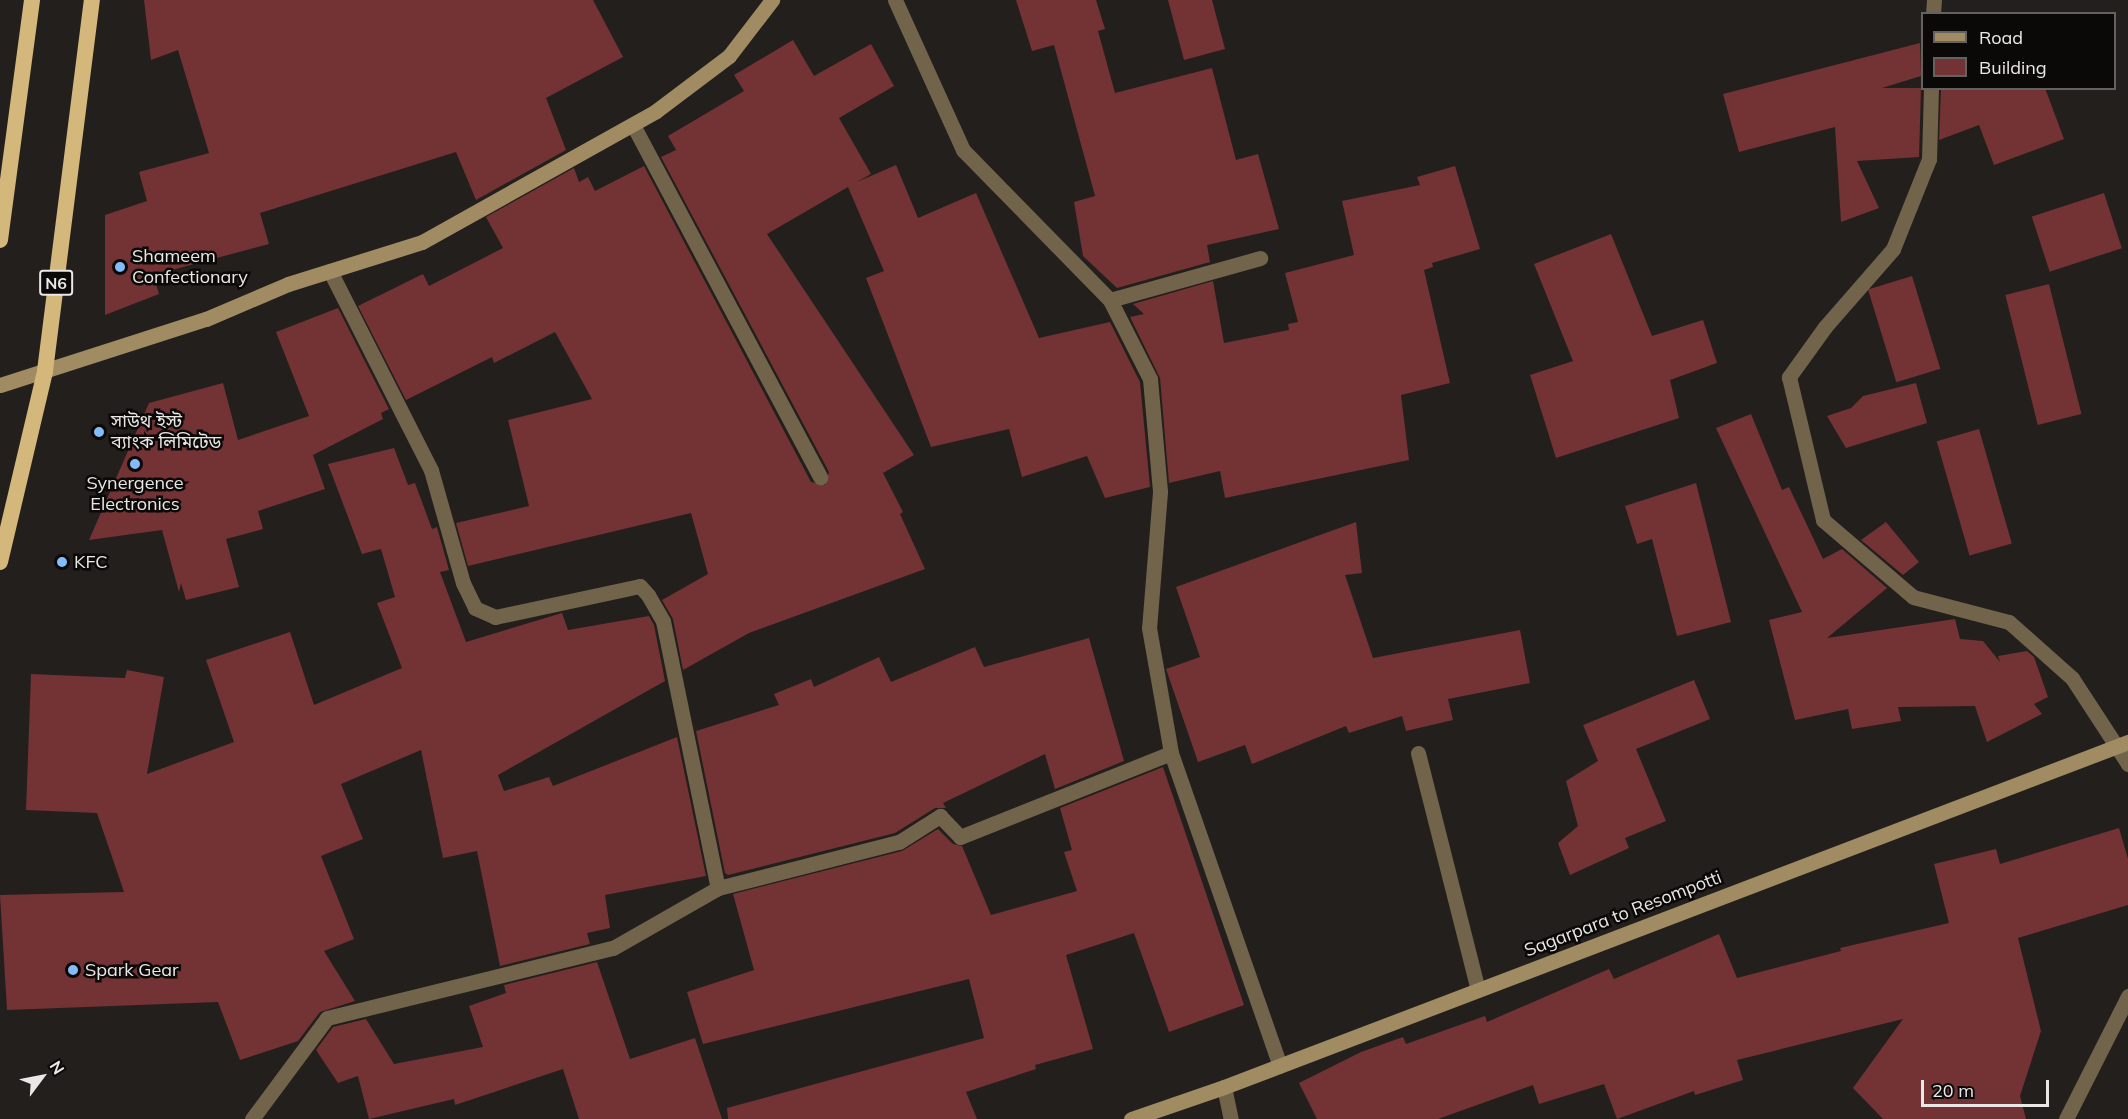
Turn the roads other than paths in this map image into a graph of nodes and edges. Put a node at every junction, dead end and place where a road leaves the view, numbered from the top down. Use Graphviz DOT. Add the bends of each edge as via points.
graph roads {
  1 [pos="32,0"];
  2 [pos="92,0"];
  3 [pos="772,0"];
  4 [pos="895,0"];
  5 [pos="1931,90"];
  6 [pos="633,125"];
  7 [pos="0,240"];
  8 [pos="1260,258"];
  9 [pos="330,271"];
  10 [pos="1110,300"];
  11 [pos="45,371"];
  12 [pos="0,385"];
  13 [pos="820,477"];
  14 [pos="0,562"];
  15 [pos="2122,745"];
  16 [pos="1171,753"];
  17 [pos="1418,753"];
  18 [pos="2128,764"];
  19 [pos="718,888"];
  20 [pos="1478,990"];
  21 [pos="2128,996"];
  22 [pos="1280,1066"];
  23 [pos="1224,1087"];
  24 [pos="252,1119"];
  25 [pos="1131,1119"];
  26 [pos="1231,1119"];
  27 [pos="2066,1119"];
  1 -- 7 [label="highway"];
  2 -- 11 [label="highway, N6"];
  3 -- 6 [label="main road" via="729,56"];
  4 -- 10 [label="street" via="963,150"];
  5 -- 15 [label="street" via="1929,159 1893,249 1825,327 1789,377 1823,520 1913,597 2009,622 2072,678"];
  6 -- 9 [label="main road" via="422,242"];
  6 -- 13 [label="street"];
  8 -- 10 [label="street"];
  9 -- 11 [label="main road" via="206,319"];
  9 -- 19 [label="street" via="431,470 463,583 475,608 495,618 640,586 648,595 663,621"];
  10 -- 16 [label="street" via="1150,379 1160,492 1149,628"];
  11 -- 12 [label="main road"];
  11 -- 14 [label="highway, N6"];
  15 -- 18 [label="street"];
  15 -- 20 [label="main road, Sagarpara to Resompotti"];
  16 -- 19 [label="street" via="960,837 940,816 899,842"];
  16 -- 22 [label="street"];
  17 -- 20 [label="street"];
  19 -- 24 [label="street" via="613,948 327,1018"];
  20 -- 22 [label="main road, Sagarpara to Resompotti"];
  21 -- 27 [label="street"];
  22 -- 23 [label="main road, Sagarpara to Resompotti"];
  23 -- 25 [label="main road, Sagarpara to Resompotti"];
  23 -- 26 [label="street"];
}
